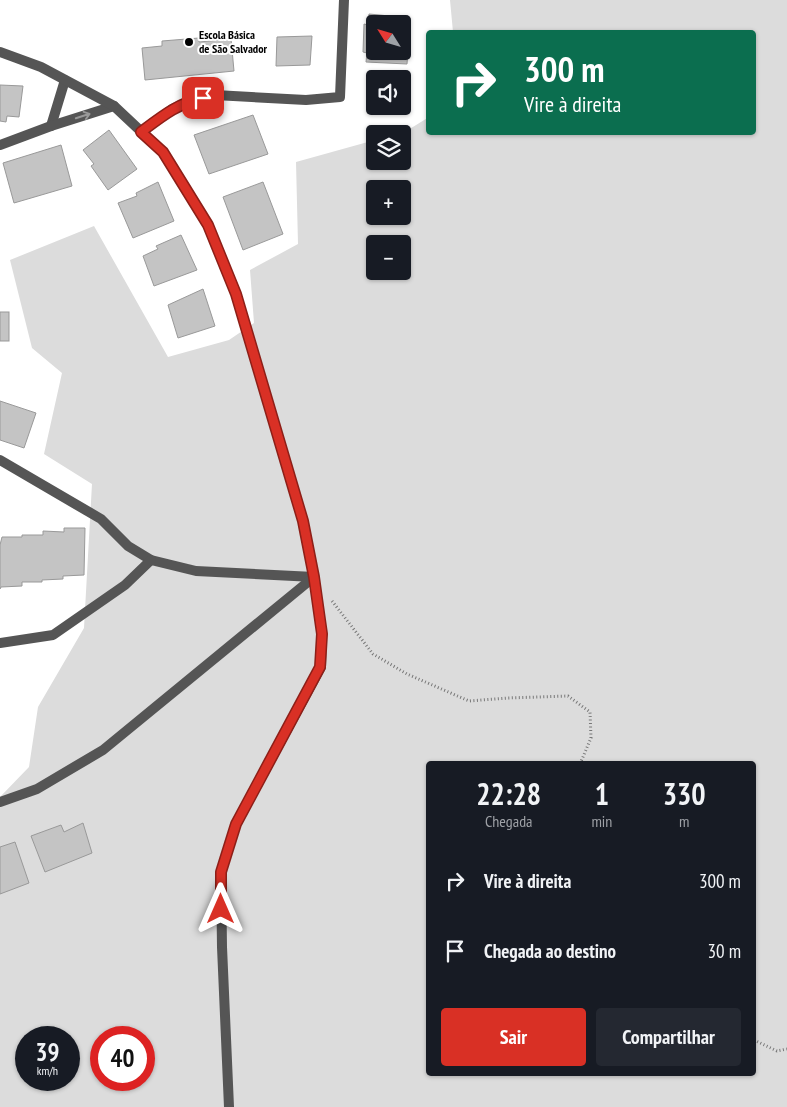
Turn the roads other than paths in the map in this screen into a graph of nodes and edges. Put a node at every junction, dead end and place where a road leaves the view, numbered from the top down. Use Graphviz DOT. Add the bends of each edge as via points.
graph roads {
  1 [pos="344,0"];
  2 [pos="0,52"];
  3 [pos="66,80"];
  4 [pos="114,106"];
  5 [pos="51,126"];
  6 [pos="141,132"];
  7 [pos="0,145"];
  8 [pos="0,460"];
  9 [pos="151,560"];
  10 [pos="314,577"];
  11 [pos="0,643"];
  12 [pos="0,802"];
  13 [pos="229,1107"];
  1 -- 6 [label="street" via="340,97 306,100 215,96 191,100 172,109"];
  2 -- 3 [label="street"];
  3 -- 4 [label="street"];
  3 -- 5 [label="street"];
  5 -- 4 [label="street, one-way"];
  4 -- 6 [label="street"];
  5 -- 7 [label="street"];
  6 -- 10 [label="street" via="163,152 208,225 236,294 303,521"];
  8 -- 9 [label="street" via="101,519 128,546"];
  9 -- 10 [label="street" via="196,571"];
  9 -- 11 [label="street" via="126,585 53,635"];
  10 -- 12 [label="street" via="103,750 37,789"];
  10 -- 13 [label="street" via="322,634 320,667 236,824 221,872"];
}
